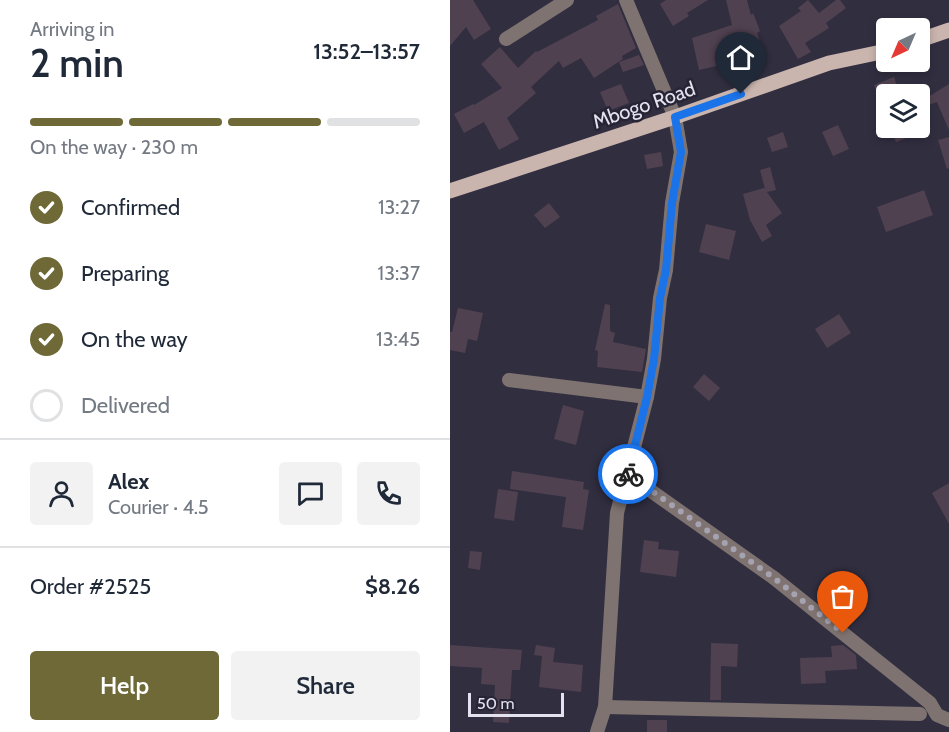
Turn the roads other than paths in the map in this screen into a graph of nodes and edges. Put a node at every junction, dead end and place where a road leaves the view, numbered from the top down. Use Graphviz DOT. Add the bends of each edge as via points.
graph roads {
  1 [pos="567,0"];
  2 [pos="626,0"];
  3 [pos="949,30"];
  4 [pos="930,37"];
  5 [pos="506,39"];
  6 [pos="876,53"];
  7 [pos="675,117"];
  8 [pos="451,188"];
  9 [pos="509,380"];
  10 [pos="647,397"];
  11 [pos="627,474"];
  12 [pos="605,707"];
  13 [pos="920,714"];
  14 [pos="949,720"];
  15 [pos="597,732"];
  1 -- 5 [label="street"];
  2 -- 7 [label="street"];
  3 -- 4 [label="main road"];
  6 -- 7 [label="main road, Mbogo Road" via="829,63"];
  7 -- 8 [label="main road, Mbogo Road"];
  7 -- 10 [label="street" via="681,152"];
  9 -- 10 [label="street"];
  10 -- 11 [label="street"];
  11 -- 12 [label="street" via="617,513"];
  11 -- 14 [label="street" via="774,578 930,703 937,715"];
  12 -- 13 [label="street"];
  12 -- 15 [label="street"];
}
